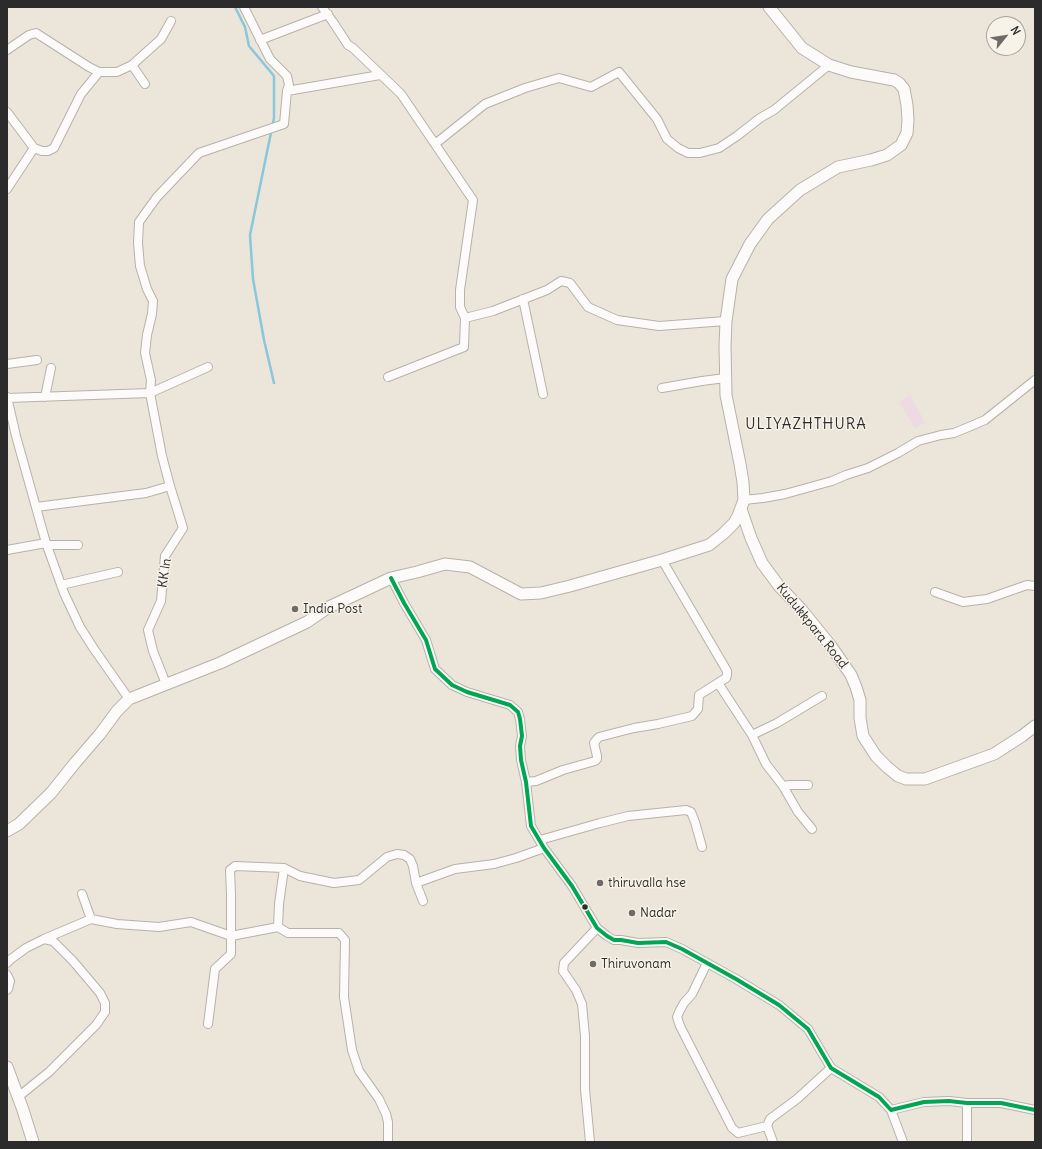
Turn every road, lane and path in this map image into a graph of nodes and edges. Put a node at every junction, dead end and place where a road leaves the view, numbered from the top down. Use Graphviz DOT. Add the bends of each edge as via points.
graph roads {
  1 [pos="244,7"];
  2 [pos="322,7"];
  3 [pos="768,7"];
  4 [pos="328,14"];
  5 [pos="171,21"];
  6 [pos="260,40"];
  7 [pos="7,50"];
  8 [pos="132,64"];
  9 [pos="829,66"];
  10 [pos="99,72"];
  11 [pos="380,75"];
  12 [pos="146,84"];
  13 [pos="287,91"];
  14 [pos="7,112"];
  15 [pos="435,144"];
  16 [pos="34,148"];
  17 [pos="7,189"];
  18 [pos="524,299"];
  19 [pos="465,318"];
  20 [pos="726,321"];
  21 [pos="37,360"];
  22 [pos="7,364"];
  23 [pos="208,367"];
  24 [pos="51,368"];
  25 [pos="388,377"];
  26 [pos="726,378"];
  27 [pos="1035,380"];
  28 [pos="662,388"];
  29 [pos="150,393"];
  30 [pos="543,394"];
  31 [pos="45,397"];
  32 [pos="7,398"];
  33 [pos="170,486"];
  34 [pos="743,505"];
  35 [pos="36,507"];
  36 [pos="46,544"];
  37 [pos="78,545"];
  38 [pos="7,550"];
  39 [pos="662,560"];
  40 [pos="118,572"];
  41 [pos="391,578"];
  42 [pos="61,585"];
  43 [pos="1035,586"];
  44 [pos="935,592"];
  45 [pos="718,683"];
  46 [pos="166,684"];
  47 [pos="822,696"];
  48 [pos="129,699"];
  49 [pos="1035,726"];
  50 [pos="752,735"];
  51 [pos="526,782"];
  52 [pos="808,785"];
  53 [pos="783,786"];
  54 [pos="812,829"];
  55 [pos="7,831"];
  56 [pos="542,844"];
  57 [pos="702,847"];
  58 [pos="284,868"];
  59 [pos="416,883"];
  60 [pos="82,894"];
  61 [pos="423,901"];
  62 [pos="91,919"];
  63 [pos="278,927"];
  64 [pos="597,928"];
  65 [pos="231,936"];
  66 [pos="44,939"];
  67 [pos="7,963"];
  68 [pos="707,963"];
  69 [pos="7,975"];
  70 [pos="7,990"];
  71 [pos="208,1024"];
  72 [pos="7,1067"];
  73 [pos="831,1068"];
  74 [pos="18,1097"];
  75 [pos="967,1103"];
  76 [pos="891,1110"];
  77 [pos="1035,1110"];
  78 [pos="767,1126"];
  79 [pos="33,1142"];
  80 [pos="388,1142"];
  81 [pos="590,1142"];
  82 [pos="774,1142"];
  83 [pos="903,1142"];
  84 [pos="967,1142"];
  1 -- 6 [label="street"];
  2 -- 4 [label="street"];
  3 -- 9 [label="main road" via="802,48"];
  4 -- 6 [label="street"];
  4 -- 11 [label="street" via="348,46"];
  5 -- 8 [label="street" via="161,39"];
  6 -- 13 [label="street" via="270,59 287,76"];
  7 -- 10 [label="street" via="29,35 36,34"];
  8 -- 10 [label="street" via="117,72"];
  8 -- 12 [label="street"];
  9 -- 15 [label="street" via="737,136 719,148 700,154 688,153 668,139 657,119 619,72 591,87 559,78 518,91 485,104"];
  9 -- 20 [label="main road, Kudukkpara Road" via="899,83 904,89 907,105 907,133 901,145 887,155 838,167 800,190 768,219 750,244 732,279"];
  10 -- 16 [label="street" via="81,94 54,148 42,151"];
  11 -- 13 [label="street"];
  11 -- 15 [label="street" via="401,94"];
  13 -- 29 [label="street, KK ln" via="284,124 199,153 157,197 139,222 140,266 146,289 153,301 146,353 151,380"];
  14 -- 16 [label="street"];
  15 -- 19 [label="street" via="473,200 460,290 460,307"];
  16 -- 17 [label="street"];
  18 -- 19 [label="street"];
  18 -- 20 [label="street" via="561,281 570,283 588,307 617,320 659,326"];
  18 -- 30 [label="street"];
  19 -- 25 [label="street" via="464,347"];
  20 -- 26 [label="main road, Kudukkpara Road"];
  21 -- 22 [label="street"];
  23 -- 29 [label="street"];
  24 -- 31 [label="street"];
  26 -- 28 [label="street"];
  26 -- 34 [label="main road, Kudukkpara Road" via="726,395 741,470"];
  27 -- 34 [label="street" via="985,420 960,431 918,441 868,468 832,481"];
  29 -- 31 [label="street"];
  29 -- 33 [label="street, KK ln"];
  31 -- 32 [label="street"];
  32 -- 35 [label="street"];
  33 -- 35 [label="street" via="146,493"];
  33 -- 46 [label="street, KK ln" via="183,528 165,556 161,601 148,630"];
  34 -- 39 [label="main road" via="734,523 709,545"];
  34 -- 49 [label="main road, Kudukkpara Road" via="751,538 762,563 831,646 851,675 860,700 863,736 876,756 898,776 906,779 925,779 994,754"];
  35 -- 36 [label="street"];
  36 -- 37 [label="street"];
  36 -- 38 [label="street"];
  36 -- 42 [label="street"];
  39 -- 41 [label="main road" via="541,593 521,594 470,567 445,564"];
  39 -- 45 [label="street" via="727,670 726,678"];
  40 -- 42 [label="street"];
  41 -- 46 [label="main road" via="329,607 307,622 220,663"];
  41 -- 51 [label="street" via="426,640 435,669 452,685 510,705 518,712 522,736 520,760"];
  42 -- 48 [label="street" via="80,627"];
  43 -- 44 [label="street" via="1027,585 987,599 963,602"];
  45 -- 50 [label="street"];
  45 -- 51 [label="street" via="699,695 698,709 692,716 599,737 594,743 598,756 595,761"];
  46 -- 48 [label="main road"];
  47 -- 50 [label="street"];
  48 -- 55 [label="main road" via="51,793 19,824"];
  50 -- 53 [label="street" via="766,764"];
  51 -- 56 [label="street" via="531,826"];
  52 -- 53 [label="street"];
  53 -- 54 [label="street" via="798,812"];
  56 -- 57 [label="street" via="600,822 628,816 686,810 695,822"];
  56 -- 59 [label="street" via="516,858 494,864 455,869"];
  56 -- 64 [label="street" via="572,886"];
  58 -- 59 [label="street" via="300,876 340,883 359,880 387,857 397,854 410,859"];
  58 -- 63 [label="street"];
  58 -- 65 [label="street" via="235,866 230,870"];
  59 -- 61 [label="street"];
  60 -- 62 [label="street"];
  62 -- 65 [label="street" via="159,927 190,922"];
  62 -- 66 [label="street"];
  63 -- 65 [label="street"];
  63 -- 80 [label="street" via="288,933 339,933 345,940 344,998 352,1050 359,1071 386,1114"];
  64 -- 68 [label="street" via="614,940 638,943 666,942"];
  64 -- 81 [label="street" via="564,963 563,971 582,1004"];
  65 -- 71 [label="street" via="231,954 215,969"];
  66 -- 67 [label="street" via="26,948"];
  66 -- 74 [label="street" via="53,941 100,993 105,1003 105,1012 49,1072"];
  68 -- 73 [label="street" via="779,1005 808,1029"];
  68 -- 78 [label="street" via="692,994 680,1010 677,1017 680,1026 732,1128 738,1133"];
  69 -- 70 [label="street" via="10,981"];
  72 -- 74 [label="main road"];
  73 -- 76 [label="street" via="879,1096"];
  73 -- 78 [label="street" via="797,1100 770,1119"];
  74 -- 79 [label="main road"];
  75 -- 76 [label="street" via="924,1102"];
  75 -- 77 [label="street" via="1001,1103"];
  75 -- 84 [label="street"];
  76 -- 83 [label="street"];
  78 -- 82 [label="street"];
}
